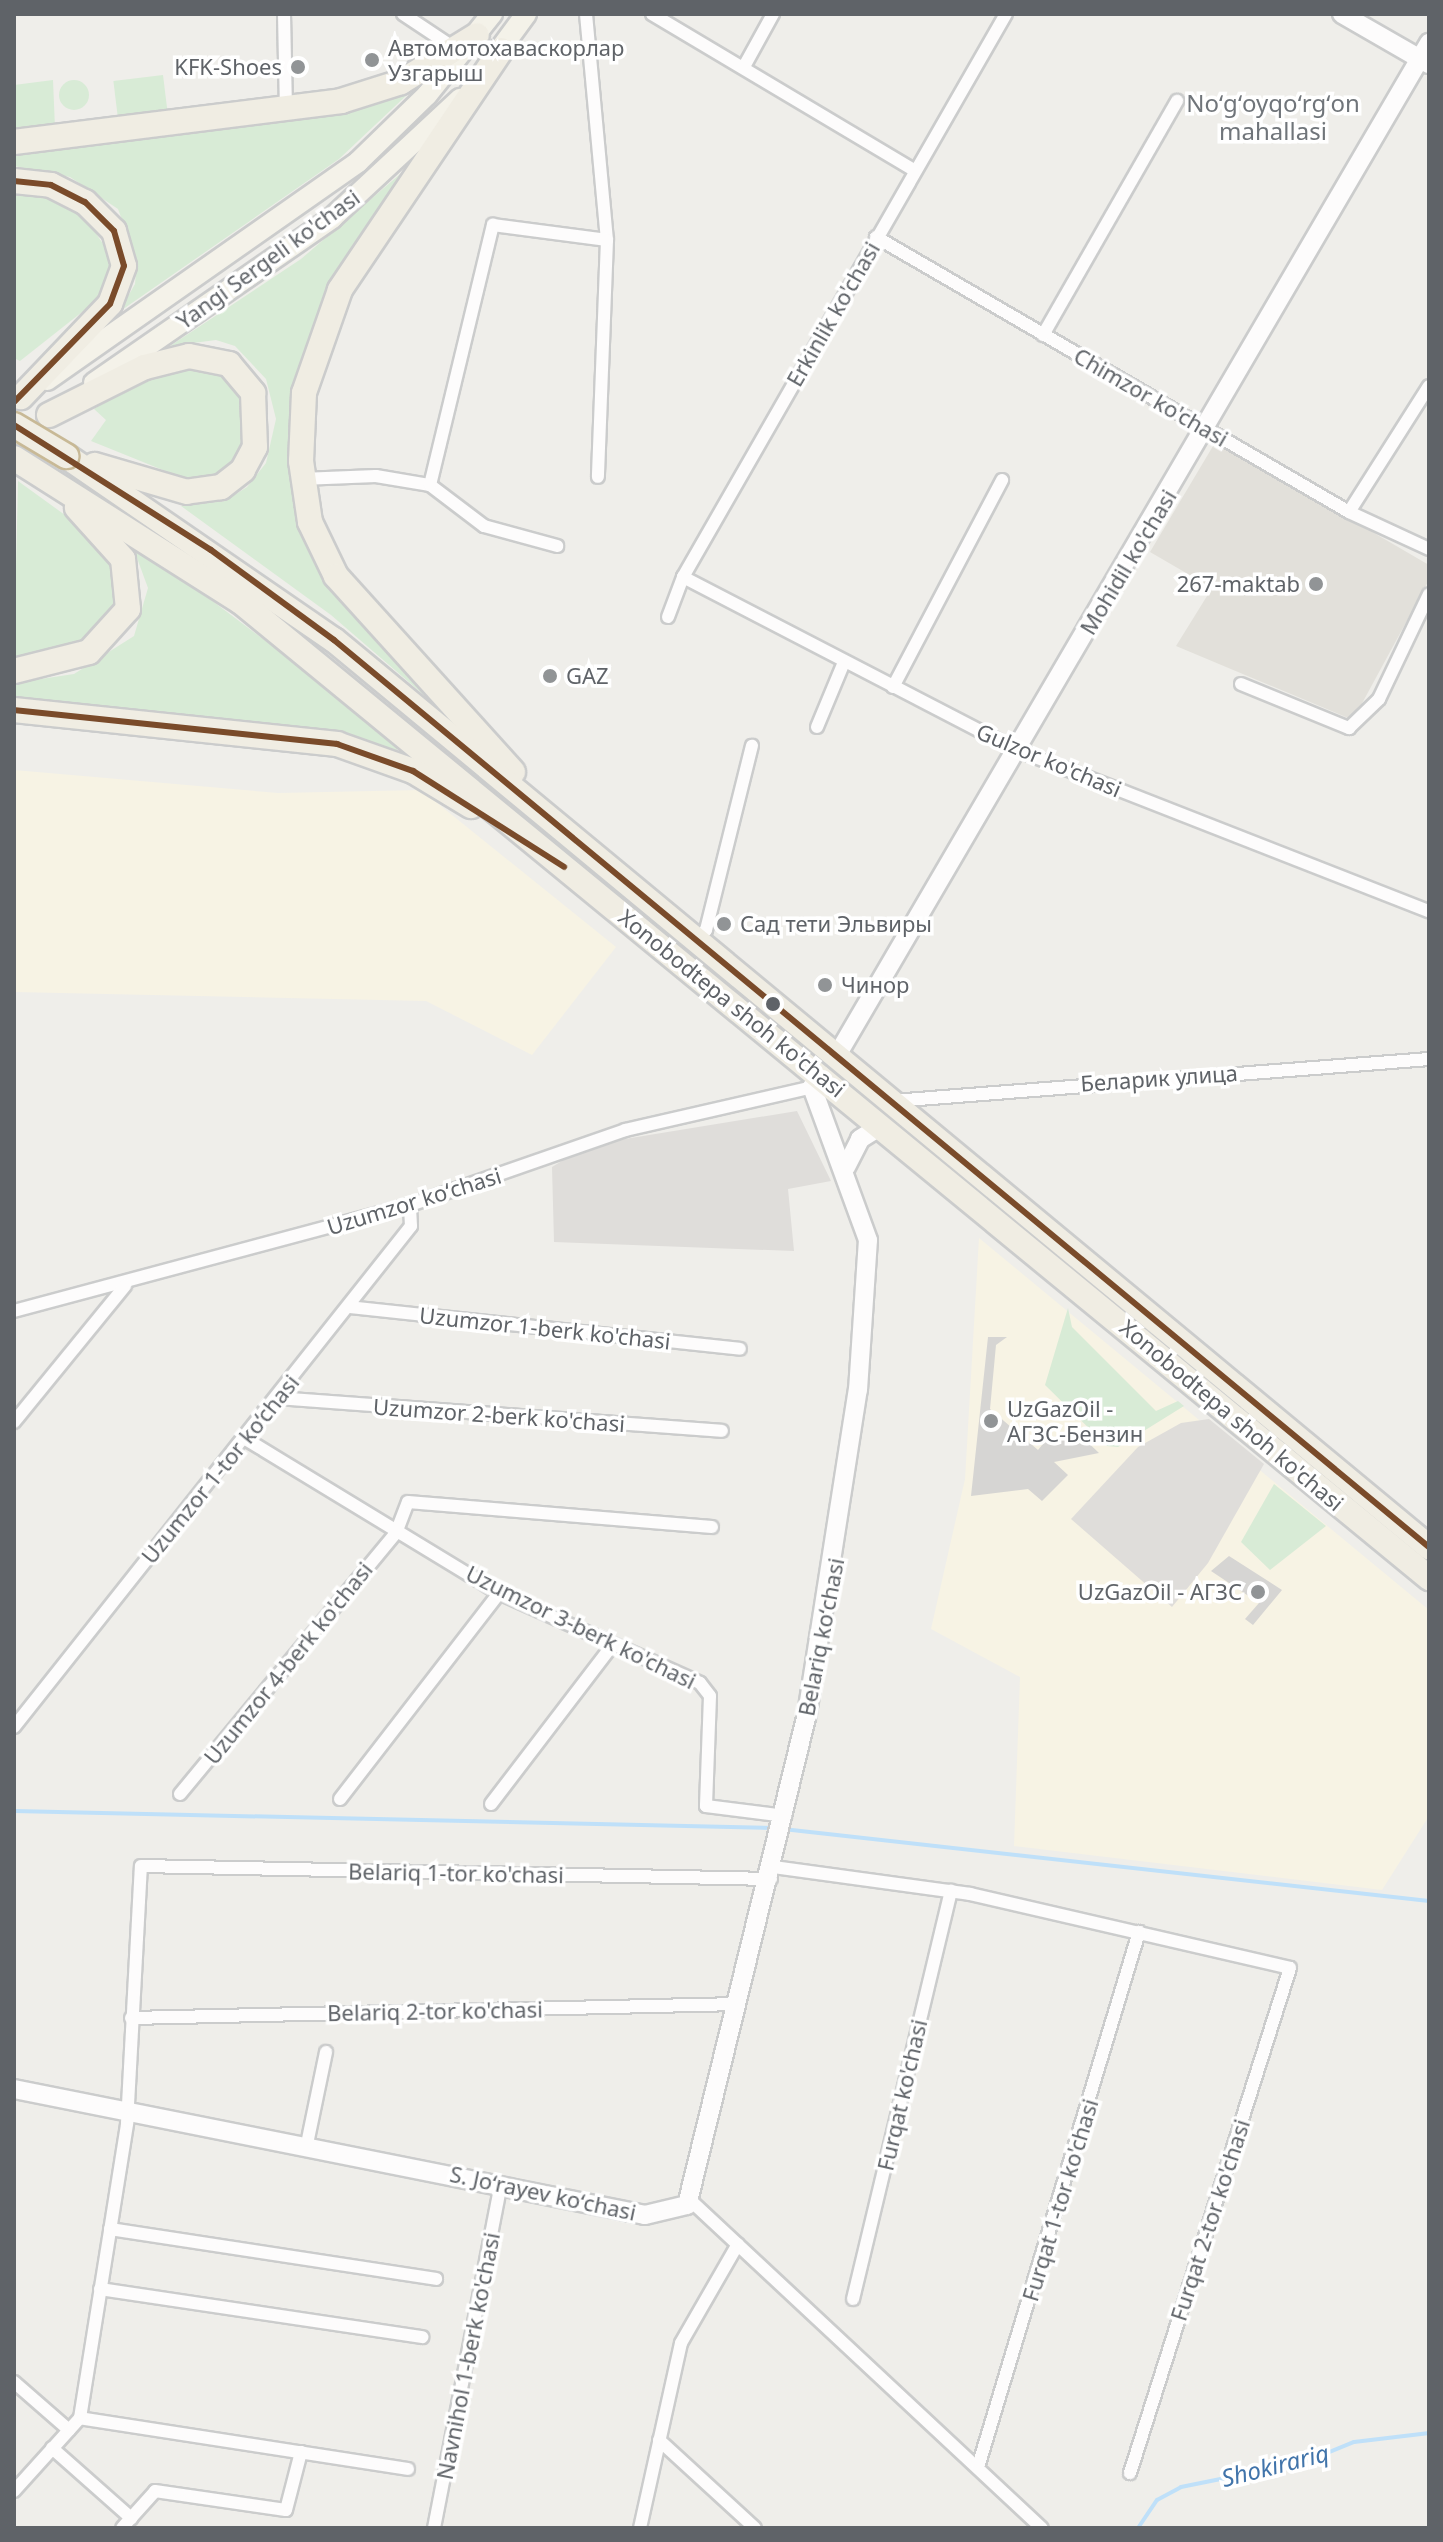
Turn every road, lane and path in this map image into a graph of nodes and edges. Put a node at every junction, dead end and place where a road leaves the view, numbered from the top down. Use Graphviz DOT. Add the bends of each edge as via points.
graph roads {
  1 [pos="284,14"];
  2 [pos="403,14"];
  3 [pos="492,14"];
  4 [pos="526,14"];
  5 [pos="586,14"];
  6 [pos="652,14"];
  7 [pos="773,14"];
  8 [pos="1006,14"];
  9 [pos="1342,14"];
  10 [pos="465,46"];
  11 [pos="501,50"];
  12 [pos="1426,55"];
  13 [pos="746,63"];
  14 [pos="1177,101"];
  15 [pos="286,110"];
  16 [pos="14,142"];
  17 [pos="914,170"];
  18 [pos="14,181"];
  19 [pos="876,237"];
  20 [pos="607,240"];
  21 [pos="1043,335"];
  22 [pos="1429,386"];
  23 [pos="18,400"];
  24 [pos="49,415"];
  25 [pos="14,425"];
  26 [pos="1208,430"];
  27 [pos="14,437"];
  28 [pos="66,456"];
  29 [pos="14,458"];
  30 [pos="44,476"];
  31 [pos="598,477"];
  32 [pos="301,479"];
  33 [pos="1002,480"];
  34 [pos="430,485"];
  35 [pos="1349,512"];
  36 [pos="557,546"];
  37 [pos="1429,549"];
  38 [pos="683,577"];
  39 [pos="1429,594"];
  40 [pos="668,617"];
  41 [pos="844,662"];
  42 [pos="14,671"];
  43 [pos="1241,684"];
  44 [pos="893,687"];
  45 [pos="14,710"];
  46 [pos="817,727"];
  47 [pos="752,746"];
  48 [pos="1015,749"];
  49 [pos="593,854"];
  50 [pos="577,876"];
  51 [pos="1429,911"];
  52 [pos="696,941"];
  53 [pos="1429,1059"];
  54 [pos="823,1073"];
  55 [pos="890,1101"];
  56 [pos="881,1126"];
  57 [pos="846,1167"];
  58 [pos="410,1205"];
  59 [pos="125,1286"];
  60 [pos="349,1307"];
  61 [pos="14,1311"];
  62 [pos="740,1349"];
  63 [pos="1177,1355"];
  64 [pos="276,1398"];
  65 [pos="14,1422"];
  66 [pos="722,1431"];
  67 [pos="244,1438"];
  68 [pos="712,1527"];
  69 [pos="396,1533"];
  70 [pos="1429,1547"];
  71 [pos="1429,1578"];
  72 [pos="499,1593"];
  73 [pos="611,1647"];
  74 [pos="14,1727"];
  75 [pos="180,1794"];
  76 [pos="340,1799"];
  77 [pos="491,1804"];
  78 [pos="783,1825"];
  79 [pos="772,1873"];
  80 [pos="951,1891"];
  81 [pos="1139,1932"];
  82 [pos="1290,1968"];
  83 [pos="738,2004"];
  84 [pos="131,2018"];
  85 [pos="326,2052"];
  86 [pos="14,2089"];
  87 [pos="123,2108"];
  88 [pos="307,2144"];
  89 [pos="501,2184"];
  90 [pos="690,2200"];
  91 [pos="110,2229"];
  92 [pos="738,2244"];
  93 [pos="436,2279"];
  94 [pos="100,2289"];
  95 [pos="853,2299"];
  96 [pos="422,2337"];
  97 [pos="14,2382"];
  98 [pos="80,2418"];
  99 [pos="69,2430"];
  100 [pos="659,2440"];
  101 [pos="52,2448"];
  102 [pos="301,2452"];
  103 [pos="978,2467"];
  104 [pos="408,2469"];
  105 [pos="1130,2473"];
  106 [pos="14,2491"];
  107 [pos="127,2523"];
  108 [pos="434,2528"];
  109 [pos="640,2528"];
  110 [pos="755,2528"];
  111 [pos="1042,2528"];
  1 -- 15 [label="street"];
  2 -- 10 [label="street"];
  3 -- 10 [label="main road, Yangi Sergeli ko'chasi"];
  4 -- 11 [label="main road, Yangi Sergeli ko'chasi"];
  5 -- 20 [label="street"];
  6 -- 13 [label="street"];
  7 -- 13 [label="street"];
  8 -- 17 [label="street, Erkinlik ko'chasi"];
  9 -- 12 [label="street"];
  10 -- 15 [label="highway" via="384,89"];
  10 -- 23 [label="main road, Yangi Sergeli ko'chasi" via="393,131 314,198"];
  11 -- 24 [label="main road, Yangi Sergeli ko'chasi" via="419,140 332,218"];
  11 -- 32 [label="highway" via="335,302 304,393"];
  12 -- 26 [label="street, Mohidil ko'chasi"];
  13 -- 17 [label="street"];
  14 -- 21 [label="street"];
  15 -- 16 [label="highway"];
  17 -- 19 [label="street, Erkinlik ko'chasi"];
  18 -- 23 [label="highway" via="60,189 99,212 117,236 124,266 110,304"];
  19 -- 21 [label="street, Chimzor ko'chasi"];
  19 -- 38 [label="street, Erkinlik ko'chasi"];
  20 -- 31 [label="street"];
  20 -- 34 [label="street" via="493,225"];
  21 -- 26 [label="street, Chimzor ko'chasi"];
  22 -- 35 [label="street"];
  24 -- 27 [label="main road, Yangi Sergeli ko'chasi"];
  24 -- 28 [label="highway" via="145,367 189,356 229,364 256,400 260,426 248,463 209,492 162,486"];
  25 -- 28 [label="highway, Xonobodtepa shoh ko'chasi, bridge"];
  26 -- 35 [label="street, Chimzor ko'chasi"];
  26 -- 48 [label="street, Mohidil ko'chasi"];
  28 -- 49 [label="highway, Xonobodtepa shoh ko'chasi" via="300,615"];
  29 -- 30 [label="highway, Xonobodtepa shoh ko'chasi"];
  30 -- 42 [label="highway" via="114,545 127,567 130,600 120,624 89,652"];
  30 -- 50 [label="highway, Xonobodtepa shoh ko'chasi" via="241,602"];
  32 -- 34 [label="street" via="376,476"];
  32 -- 49 [label="highway" via="317,541 347,591"];
  33 -- 44 [label="street"];
  34 -- 36 [label="street" via="484,526"];
  35 -- 37 [label="street, Chimzor ko'chasi"];
  38 -- 40 [label="street, Erkinlik ko'chasi"];
  38 -- 41 [label="street, Gulzor ko'chasi"];
  39 -- 43 [label="street" via="1379,699 1349,728"];
  41 -- 44 [label="street, Gulzor ko'chasi"];
  41 -- 46 [label="street"];
  44 -- 48 [label="street, Gulzor ko'chasi"];
  45 -- 50 [label="highway" via="337,744 413,771"];
  47 -- 52 [label="street" via="706,930"];
  48 -- 51 [label="street, Gulzor ko'chasi"];
  48 -- 54 [label="street, Mohidil ko'chasi"];
  49 -- 52 [label="highway, Xonobodtepa shoh ko'chasi"];
  50 -- 54 [label="highway, Xonobodtepa shoh ko'chasi"];
  52 -- 54 [label="highway, Xonobodtepa shoh ko'chasi"];
  53 -- 55 [label="street, Беларик улица"];
  54 -- 55 [label="highway, Xonobodtepa shoh ko'chasi"];
  54 -- 56 [label="highway, Xonobodtepa shoh ko'chasi"];
  54 -- 57 [label="street, Belariq koʻchasi"];
  54 -- 58 [label="street, Uzumzor koʻchasi" via="625,1130"];
  55 -- 63 [label="highway, Xonobodtepa shoh ko'chasi"];
  56 -- 57 [label="street" via="860,1139"];
  56 -- 63 [label="highway, Xonobodtepa shoh ko'chasi"];
  57 -- 78 [label="street, Belariq koʻchasi" via="869,1253 858,1390 833,1576"];
  58 -- 59 [label="street, Uzumzor koʻchasi"];
  58 -- 60 [label="street, Uzumzor 1-tor ko‘chasi" via="411,1226"];
  59 -- 61 [label="street, Uzumzor koʻchasi"];
  59 -- 65 [label="street"];
  60 -- 62 [label="street, Uzumzor 1-berk ko'chasi"];
  60 -- 64 [label="street, Uzumzor 1-tor ko‘chasi"];
  63 -- 70 [label="highway, Xonobodtepa shoh ko'chasi"];
  63 -- 71 [label="highway, Xonobodtepa shoh ko'chasi"];
  64 -- 66 [label="street, Uzumzor 2-berk ko'chasi"];
  64 -- 67 [label="street, Uzumzor 1-tor ko‘chasi"];
  67 -- 69 [label="street, Uzumzor 3-berk ko'chasi"];
  67 -- 74 [label="street, Uzumzor 1-tor ko‘chasi"];
  68 -- 69 [label="street, Uzumzor 4-berk ko'chasi" via="408,1502"];
  69 -- 72 [label="street, Uzumzor 3-berk ko'chasi"];
  69 -- 75 [label="street, Uzumzor 4-berk ko'chasi"];
  72 -- 73 [label="street, Uzumzor 3-berk ko'chasi"];
  72 -- 76 [label="street"];
  73 -- 77 [label="street"];
  73 -- 78 [label="street, Uzumzor 3-berk ko'chasi" via="707,1688 706,1806"];
  78 -- 79 [label="street, Belariq koʻchasi"];
  79 -- 80 [label="street, Belariq 1-tor ko'chasi"];
  79 -- 83 [label="street, Belariq koʻchasi"];
  79 -- 84 [label="street, Belariq 1-tor ko'chasi" via="141,1866"];
  80 -- 81 [label="street, Belariq 1-tor ko'chasi"];
  80 -- 95 [label="street, Furqat ko'chasi"];
  81 -- 82 [label="street, Belariq 1-tor ko'chasi"];
  81 -- 103 [label="street, Furqat 1-tor ko'chasi"];
  82 -- 105 [label="street, Furqat 2-tor ko'chasi"];
  83 -- 84 [label="street, Belariq 2-tor ko'chasi"];
  83 -- 90 [label="street, Belariq koʻchasi"];
  84 -- 87 [label="street"];
  85 -- 88 [label="street"];
  86 -- 87 [label="street, S. Joʻrayev koʻchasi"];
  87 -- 88 [label="street, S. Joʻrayev koʻchasi"];
  87 -- 91 [label="street" via="127,2123"];
  88 -- 89 [label="street, S. Joʻrayev koʻchasi"];
  89 -- 90 [label="street, S. Joʻrayev koʻchasi" via="645,2215 676,2211"];
  89 -- 108 [label="street, Navnihol 1-berk ko'chasi"];
  90 -- 92 [label="street"];
  91 -- 93 [label="street"];
  91 -- 94 [label="street"];
  92 -- 100 [label="street" via="681,2343"];
  92 -- 103 [label="street"];
  94 -- 96 [label="street"];
  94 -- 98 [label="street"];
  97 -- 99 [label="street"];
  98 -- 99 [label="street"];
  98 -- 102 [label="street"];
  99 -- 101 [label="street"];
  100 -- 109 [label="street"];
  100 -- 110 [label="street"];
  101 -- 106 [label="street"];
  101 -- 107 [label="street"];
  102 -- 104 [label="street"];
  102 -- 107 [label="street" via="286,2510 155,2491"];
  103 -- 111 [label="street"];
}
